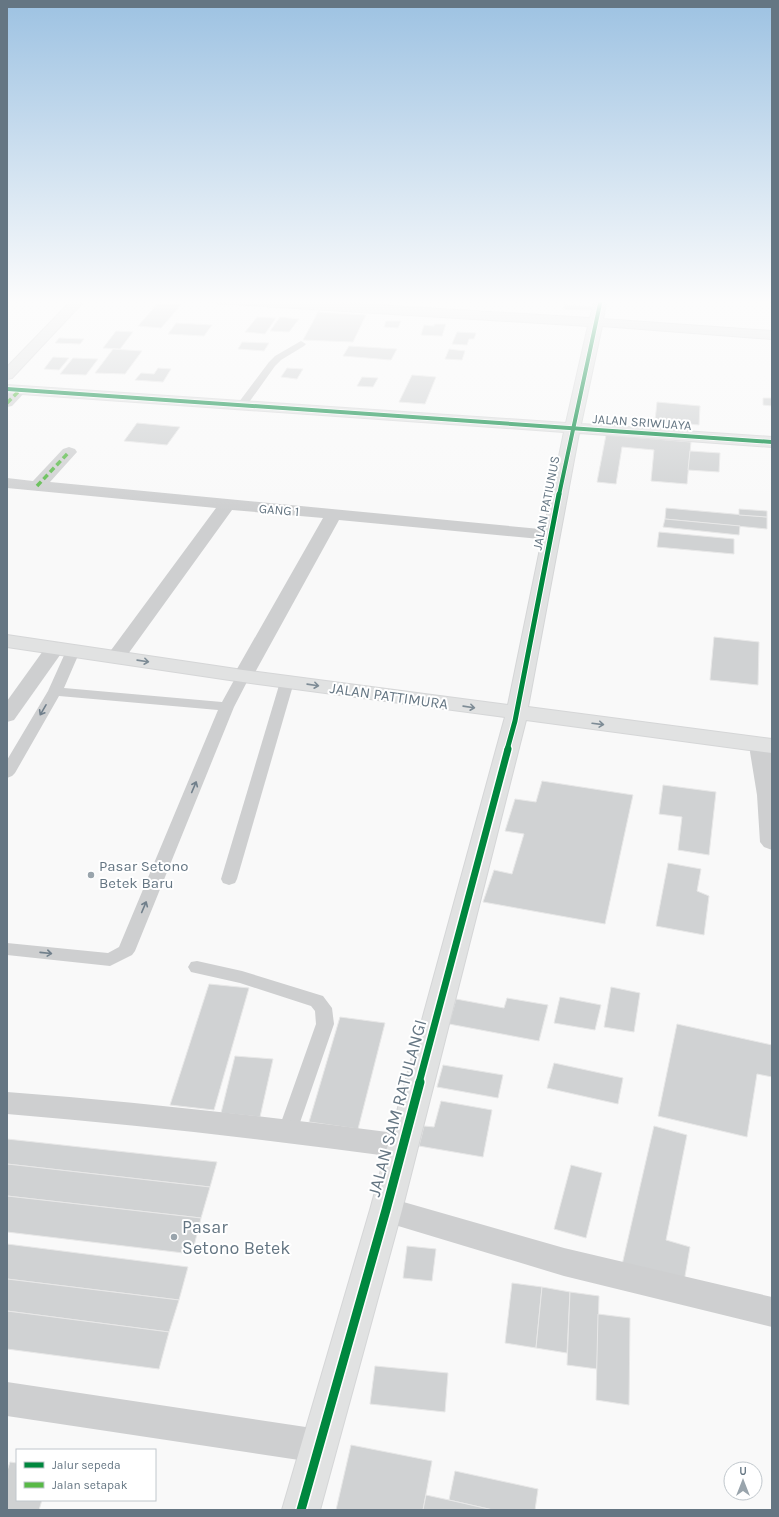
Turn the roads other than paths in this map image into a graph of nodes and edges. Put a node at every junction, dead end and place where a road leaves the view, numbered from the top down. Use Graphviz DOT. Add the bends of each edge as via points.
graph roads {
  1 [pos="268,370"];
  2 [pos="585,370"];
  3 [pos="13,390"];
  4 [pos="7,403"];
  5 [pos="240,406"];
  6 [pos="572,428"];
  7 [pos="772,442"];
  8 [pos="69,452"];
  9 [pos="7,483"];
  10 [pos="37,486"];
  11 [pos="227,505"];
  12 [pos="333,515"];
  13 [pos="551,535"];
  14 [pos="7,641"];
  15 [pos="64,649"];
  16 [pos="116,657"];
  17 [pos="243,676"];
  18 [pos="287,682"];
  19 [pos="55,691"];
  20 [pos="227,707"];
  21 [pos="516,713"];
  22 [pos="7,716"];
  23 [pos="767,746"];
  24 [pos="7,773"];
  25 [pos="772,842"];
  26 [pos="229,879"];
  27 [pos="7,949"];
  28 [pos="197,967"];
  29 [pos="7,1103"];
  30 [pos="288,1131"];
  31 [pos="403,1146"];
  32 [pos="386,1210"];
  33 [pos="772,1312"];
  34 [pos="7,1399"];
  35 [pos="319,1446"];
  36 [pos="301,1510"];
  1 -- 5 [label="lane"];
  2 -- 6 [label="street, JALAN PATIUNUS"];
  3 -- 4 [label="street"];
  3 -- 5 [label="street, JALAN SRIWIJAYA"];
  5 -- 6 [label="street, JALAN SRIWIJAYA"];
  6 -- 7 [label="street, JALAN SRIWIJAYA"];
  6 -- 13 [label="street, JALAN PATIUNUS"];
  8 -- 10 [label="street"];
  9 -- 10 [label="street, GANG 1"];
  10 -- 11 [label="street, GANG 1"];
  11 -- 12 [label="street, GANG 1"];
  11 -- 16 [label="street"];
  12 -- 13 [label="street, GANG 1"];
  12 -- 17 [label="street"];
  13 -- 21 [label="street, JALAN PATIUNUS"];
  14 -- 15 [label="street, JALAN PATTIMURA"];
  15 -- 16 [label="street, JALAN PATTIMURA"];
  15 -- 19 [label="lane"];
  15 -- 22 [label="street"];
  16 -- 17 [label="street, JALAN PATTIMURA, one-way"];
  17 -- 18 [label="street, JALAN PATTIMURA"];
  17 -- 20 [label="lane"];
  18 -- 21 [label="street, JALAN PATTIMURA, one-way"];
  18 -- 26 [label="lane"];
  19 -- 20 [label="lane"];
  19 -- 24 [label="lane, one-way"];
  27 -- 20 [label="lane, one-way" via="110,960 126,950"];
  21 -- 23 [label="street, JALAN PATTIMURA, one-way"];
  21 -- 31 [label="street, JALAN SAM RATULANGI"];
  23 -- 25 [label="street"];
  28 -- 30 [label="lane" via="317,1001 324,1007 325,1024"];
  29 -- 30 [label="street" via="108,1111"];
  30 -- 31 [label="street"];
  31 -- 32 [label="street, JALAN SAM RATULANGI"];
  32 -- 33 [label="street" via="564,1262"];
  32 -- 35 [label="street, JALAN SAM RATULANGI"];
  34 -- 35 [label="street"];
  35 -- 36 [label="street, JALAN SAM RATULANGI"];
}
